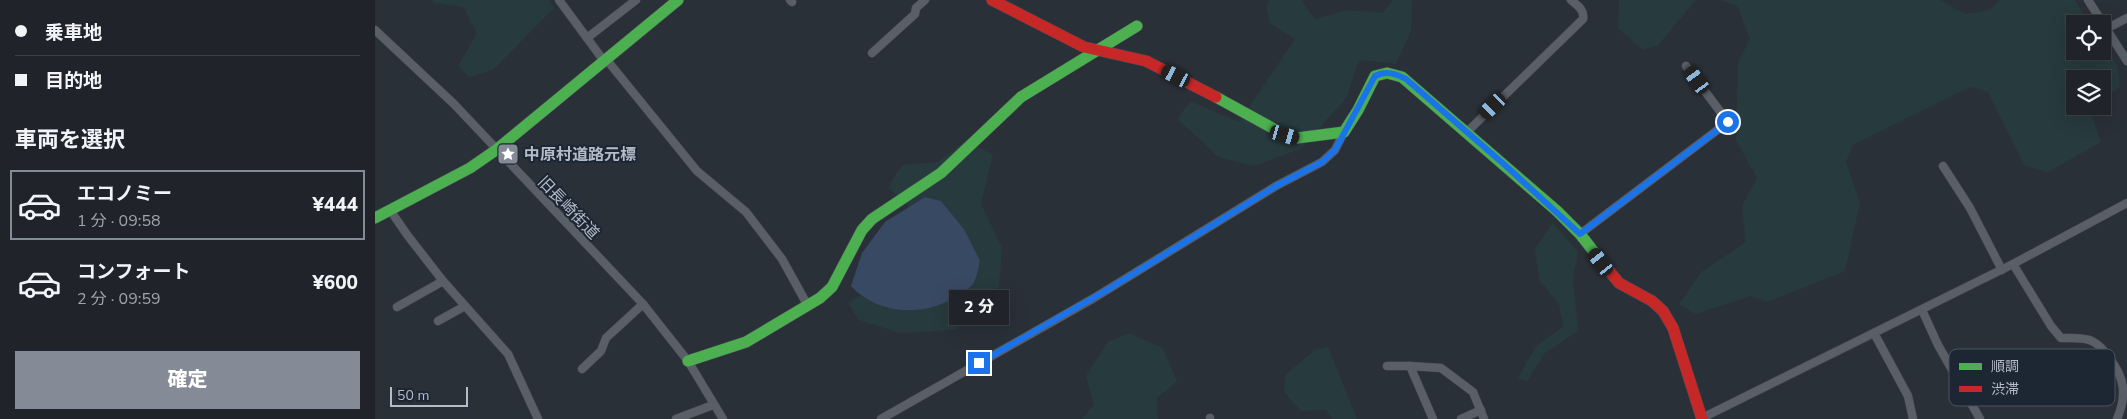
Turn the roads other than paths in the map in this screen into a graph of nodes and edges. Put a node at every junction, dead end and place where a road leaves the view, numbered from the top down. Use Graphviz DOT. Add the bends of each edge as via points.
graph roads {
  1 [pos="559,0"];
  2 [pos="636,0"];
  3 [pos="678,0"];
  4 [pos="925,0"];
  5 [pos="992,0"];
  6 [pos="1571,0"];
  7 [pos="2088,0"];
  8 [pos="1008,3"];
  9 [pos="2097,15"];
  10 [pos="2127,18"];
  11 [pos="1137,26"];
  12 [pos="2111,26"];
  13 [pos="375,30"];
  14 [pos="2111,37"];
  15 [pos="587,38"];
  16 [pos="1100,49"];
  17 [pos="872,53"];
  18 [pos="606,59"];
  19 [pos="2127,61"];
  20 [pos="1686,66"];
  21 [pos="1468,131"];
  22 [pos="1344,132"];
  23 [pos="496,150"];
  24 [pos="1943,166"];
  25 [pos="2127,203"];
  26 [pos="390,210"];
  27 [pos="375,218"];
  28 [pos="1580,234"];
  29 [pos="2013,264"];
  30 [pos="2002,270"];
  31 [pos="443,280"];
  32 [pos="643,304"];
  33 [pos="465,306"];
  34 [pos="808,306"];
  35 [pos="397,307"];
  36 [pos="1921,310"];
  37 [pos="438,321"];
  38 [pos="1874,333"];
  39 [pos="2103,349"];
  40 [pos="688,361"];
  41 [pos="1949,364"];
  42 [pos="2115,364"];
  43 [pos="1387,366"];
  44 [pos="1410,366"];
  45 [pos="582,369"];
  46 [pos="713,405"];
  47 [pos="1973,406"];
  48 [pos="1481,410"];
  49 [pos="538,419"];
  50 [pos="676,419"];
  51 [pos="723,419"];
  52 [pos="881,419"];
  53 [pos="1433,419"];
  54 [pos="1461,419"];
  55 [pos="1484,419"];
  56 [pos="1702,419"];
  57 [pos="1913,419"];
  58 [pos="1980,419"];
  59 [pos="2117,419"];
  1 -- 15 [label="street"];
  2 -- 15 [label="street"];
  3 -- 18 [label="street"];
  4 -- 17 [label="street" via="916,8 915,14"];
  5 -- 8 [label="street"];
  6 -- 21 [label="street" via="1584,14 1583,19"];
  7 -- 9 [label="street"];
  8 -- 16 [label="street" via="1084,47"];
  10 -- 12 [label="street"];
  11 -- 16 [label="street"];
  13 -- 23 [label="street, 旧長崎街道"];
  14 -- 19 [label="street"];
  15 -- 18 [label="street"];
  16 -- 22 [label="street" via="1146,61 1285,135 1314,138"];
  16 -- 34 [label="street" via="1021,97 941,173 872,219 833,287"];
  18 -- 23 [label="street"];
  18 -- 34 [label="street" via="697,171 746,212 782,260"];
  20 -- 28 [label="street" via="1728,122"];
  21 -- 22 [label="street" via="1406,79 1393,73 1381,73 1375,76"];
  21 -- 28 [label="street"];
  22 -- 52 [label="street" via="1335,150 1322,162 1276,186 1094,298"];
  23 -- 26 [label="street" via="470,168"];
  23 -- 32 [label="street, 旧長崎街道"];
  24 -- 30 [label="street" via="1970,208"];
  25 -- 29 [label="street"];
  26 -- 27 [label="street"];
  26 -- 31 [label="street"];
  28 -- 56 [label="street" via="1619,283 1652,301 1669,320"];
  29 -- 30 [label="street"];
  29 -- 39 [label="street" via="2061,338 2091,340"];
  30 -- 36 [label="street"];
  31 -- 33 [label="street"];
  31 -- 35 [label="street"];
  32 -- 40 [label="street, 旧長崎街道"];
  32 -- 45 [label="street" via="606,338 601,351"];
  33 -- 37 [label="street"];
  33 -- 49 [label="street" via="508,354"];
  34 -- 40 [label="street" via="746,342"];
  36 -- 38 [label="street"];
  36 -- 41 [label="street"];
  38 -- 56 [label="street"];
  38 -- 57 [label="street" via="1908,396"];
  40 -- 46 [label="street, 旧長崎街道"];
  42 -- 59 [label="street" via="2125,391"];
  43 -- 44 [label="street"];
  44 -- 48 [label="street" via="1441,368 1473,392"];
  44 -- 53 [label="street"];
  46 -- 50 [label="street"];
  46 -- 51 [label="street, 旧長崎街道"];
  47 -- 58 [label="street"];
  48 -- 54 [label="street"];
  48 -- 55 [label="street"];
}
